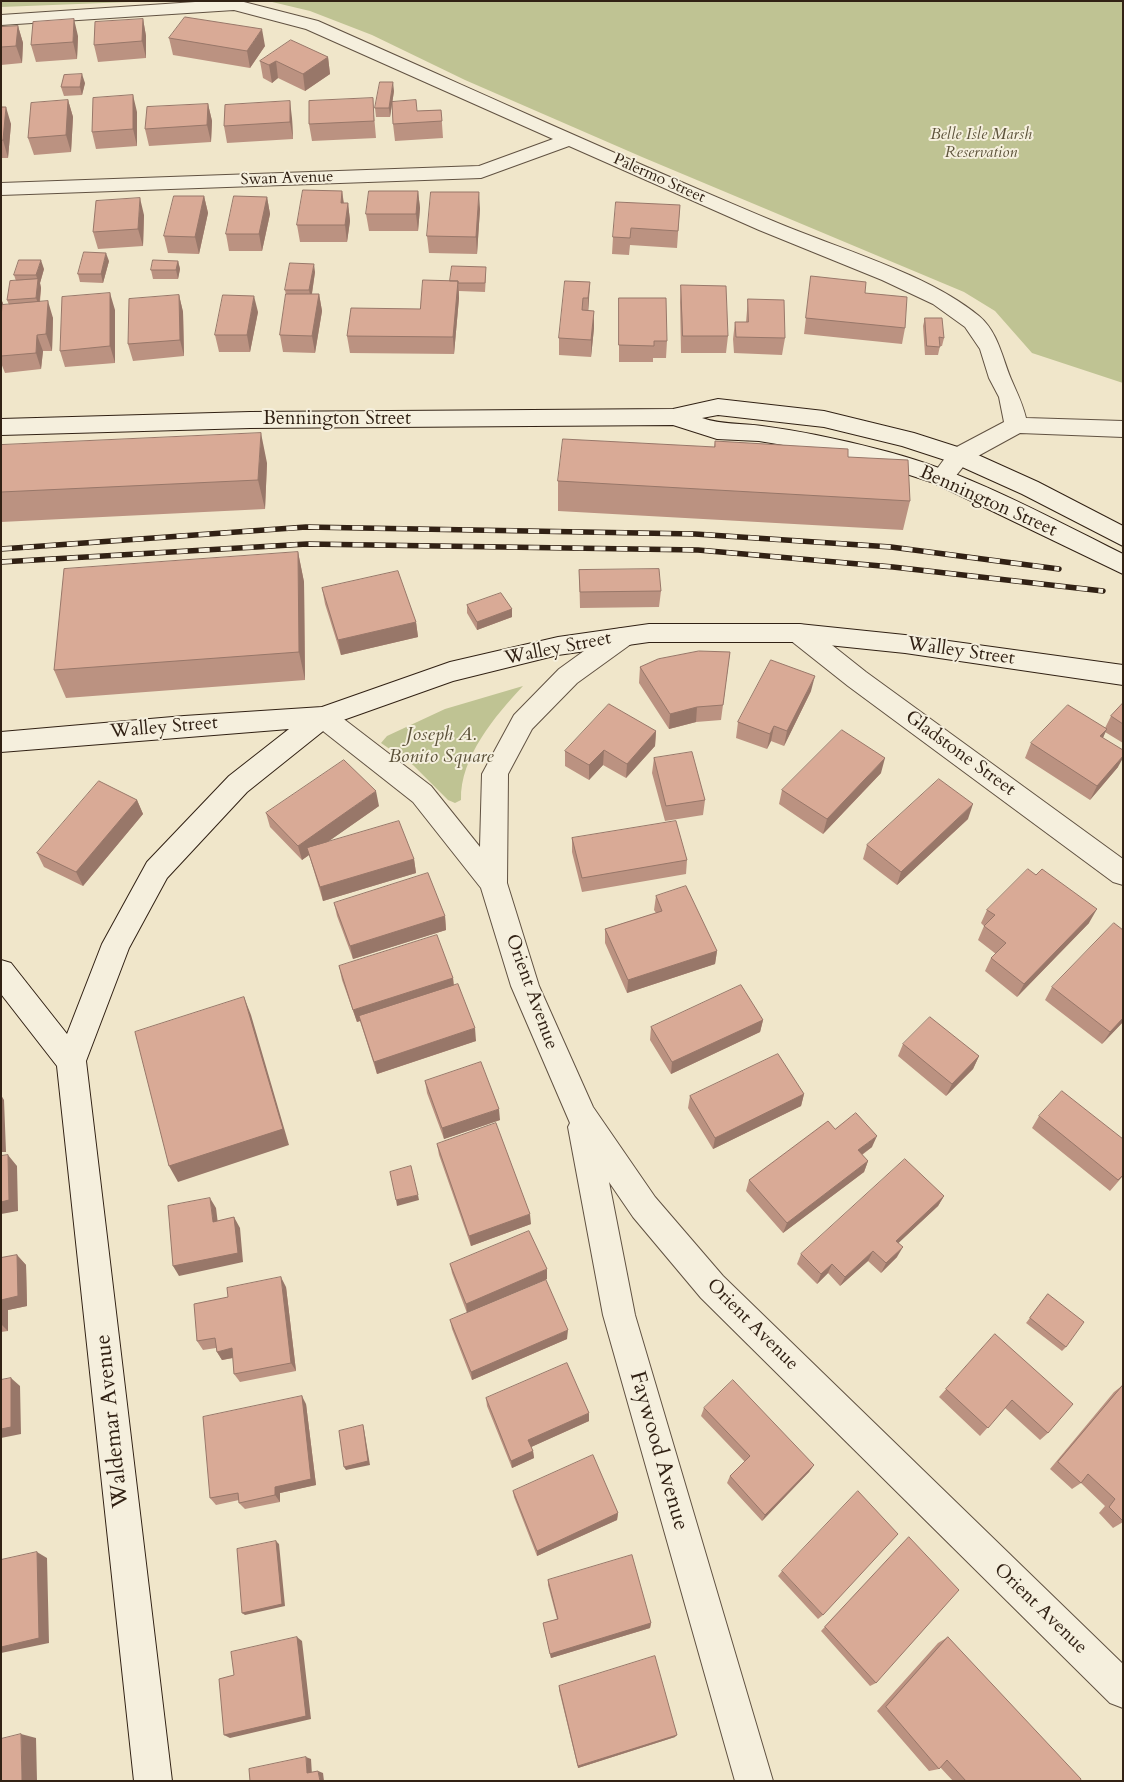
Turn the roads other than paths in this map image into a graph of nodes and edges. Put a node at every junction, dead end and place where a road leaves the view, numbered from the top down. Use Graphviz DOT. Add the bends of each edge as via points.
graph roads {
  1 [pos="1,20"];
  2 [pos="567,140"];
  3 [pos="1,189"];
  4 [pos="673,417"];
  5 [pos="839,423"];
  6 [pos="1016,425"];
  7 [pos="1,428"];
  8 [pos="1123,430"];
  9 [pos="833,447"];
  10 [pos="959,456"];
  11 [pos="942,477"];
  12 [pos="1123,538"];
  13 [pos="1123,565"];
  14 [pos="799,632"];
  15 [pos="622,637"];
  16 [pos="1123,675"];
  17 [pos="323,717"];
  18 [pos="1,742"];
  19 [pos="1123,874"];
  20 [pos="493,883"];
  21 [pos="1,972"];
  22 [pos="71,1061"];
  23 [pos="582,1117"];
  24 [pos="1123,1690"];
  25 [pos="154,1781"];
  26 [pos="754,1781"];
  1 -- 2 [label="street, Palermo Street" via="234,5 312,25"];
  2 -- 3 [label="street, Swan Avenue" via="481,172"];
  2 -- 6 [label="street, Palermo Street" via="940,299 973,322 991,348 1010,397"];
  4 -- 5 [label="street, Bennington Street" via="718,407"];
  4 -- 7 [label="street, Bennington Street" via="250,420"];
  4 -- 9 [label="street, Bennington Street" via="717,431 759,433"];
  5 -- 9 [label="street"];
  5 -- 10 [label="street, Bennington Street"];
  6 -- 8 [label="street"];
  6 -- 10 [label="street"];
  9 -- 11 [label="street, Bennington Street"];
  10 -- 11 [label="street"];
  10 -- 12 [label="street, Bennington Street" via="1030,488"];
  11 -- 13 [label="street, Bennington Street"];
  14 -- 15 [label="street, Walley Street" via="649,633"];
  14 -- 16 [label="street, Walley Street"];
  14 -- 19 [label="street, Gladstone Street" via="857,679"];
  15 -- 17 [label="street, Walley Street" via="558,646 450,672"];
  15 -- 20 [label="street, Orient Avenue" via="568,676 522,722 495,774"];
  17 -- 18 [label="street, Walley Street"];
  17 -- 20 [label="street, Orient Avenue" via="422,794"];
  17 -- 22 [label="street, Waldemar Avenue" via="238,784 157,870 116,944"];
  20 -- 23 [label="street, Orient Avenue" via="526,986"];
  21 -- 22 [label="street"];
  22 -- 25 [label="street, Waldemar Avenue"];
  23 -- 24 [label="street, Orient Avenue" via="644,1207 712,1288"];
  23 -- 26 [label="street, Faywood Avenue" via="619,1316"];
}
